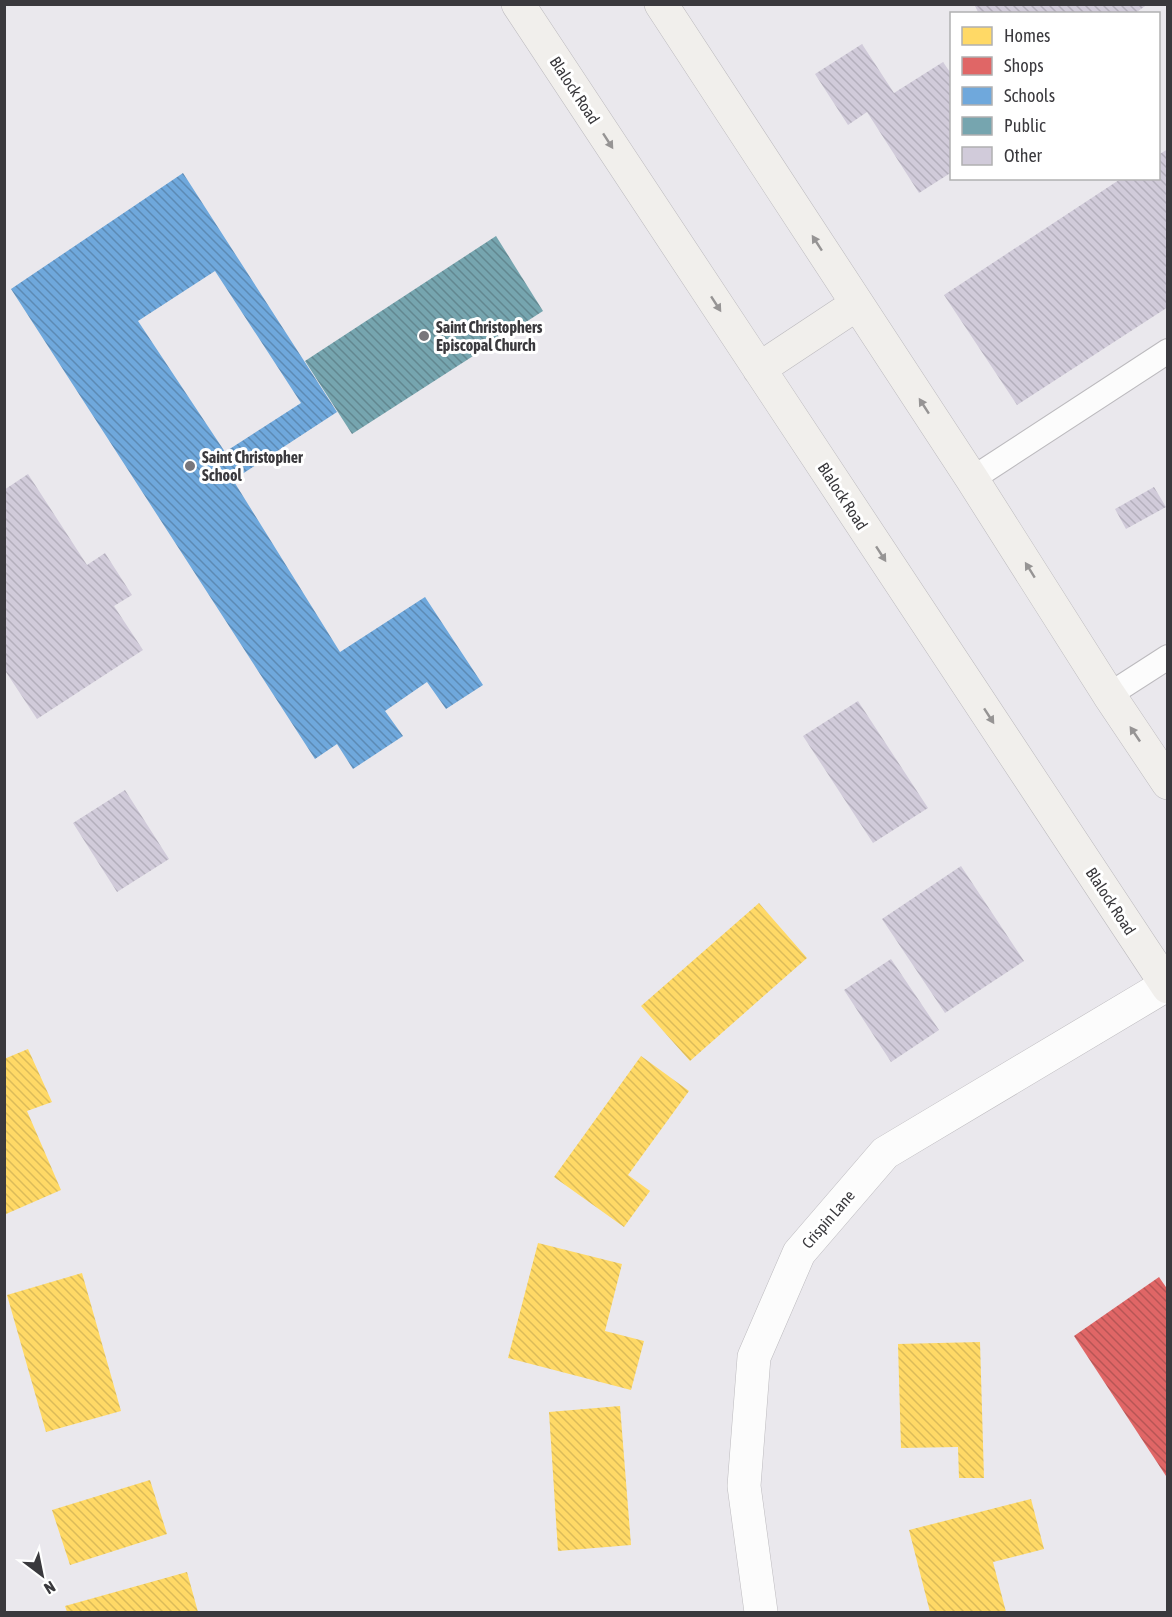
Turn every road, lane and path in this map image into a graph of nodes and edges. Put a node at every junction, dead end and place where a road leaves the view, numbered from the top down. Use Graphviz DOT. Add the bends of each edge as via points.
graph roads {
  1 [pos="518,4"];
  2 [pos="661,4"];
  3 [pos="857,304"];
  4 [pos="1167,351"];
  5 [pos="759,369"];
  6 [pos="972,479"];
  7 [pos="1167,657"];
  8 [pos="1109,695"];
  9 [pos="1167,783"];
  10 [pos="1167,985"];
  11 [pos="761,1612"];
  1 -- 5 [label="main road, Blalock Road, one-way"];
  3 -- 2 [label="main road, one-way"];
  3 -- 5 [label="main road"];
  6 -- 3 [label="main road, one-way"];
  4 -- 6 [label="lane"];
  5 -- 10 [label="main road, Blalock Road, one-way"];
  8 -- 6 [label="main road, one-way"];
  7 -- 8 [label="lane"];
  9 -- 8 [label="main road, one-way"];
  10 -- 11 [label="street, Crispin Lane" via="885,1154 799,1253 754,1357 744,1486"];
}
